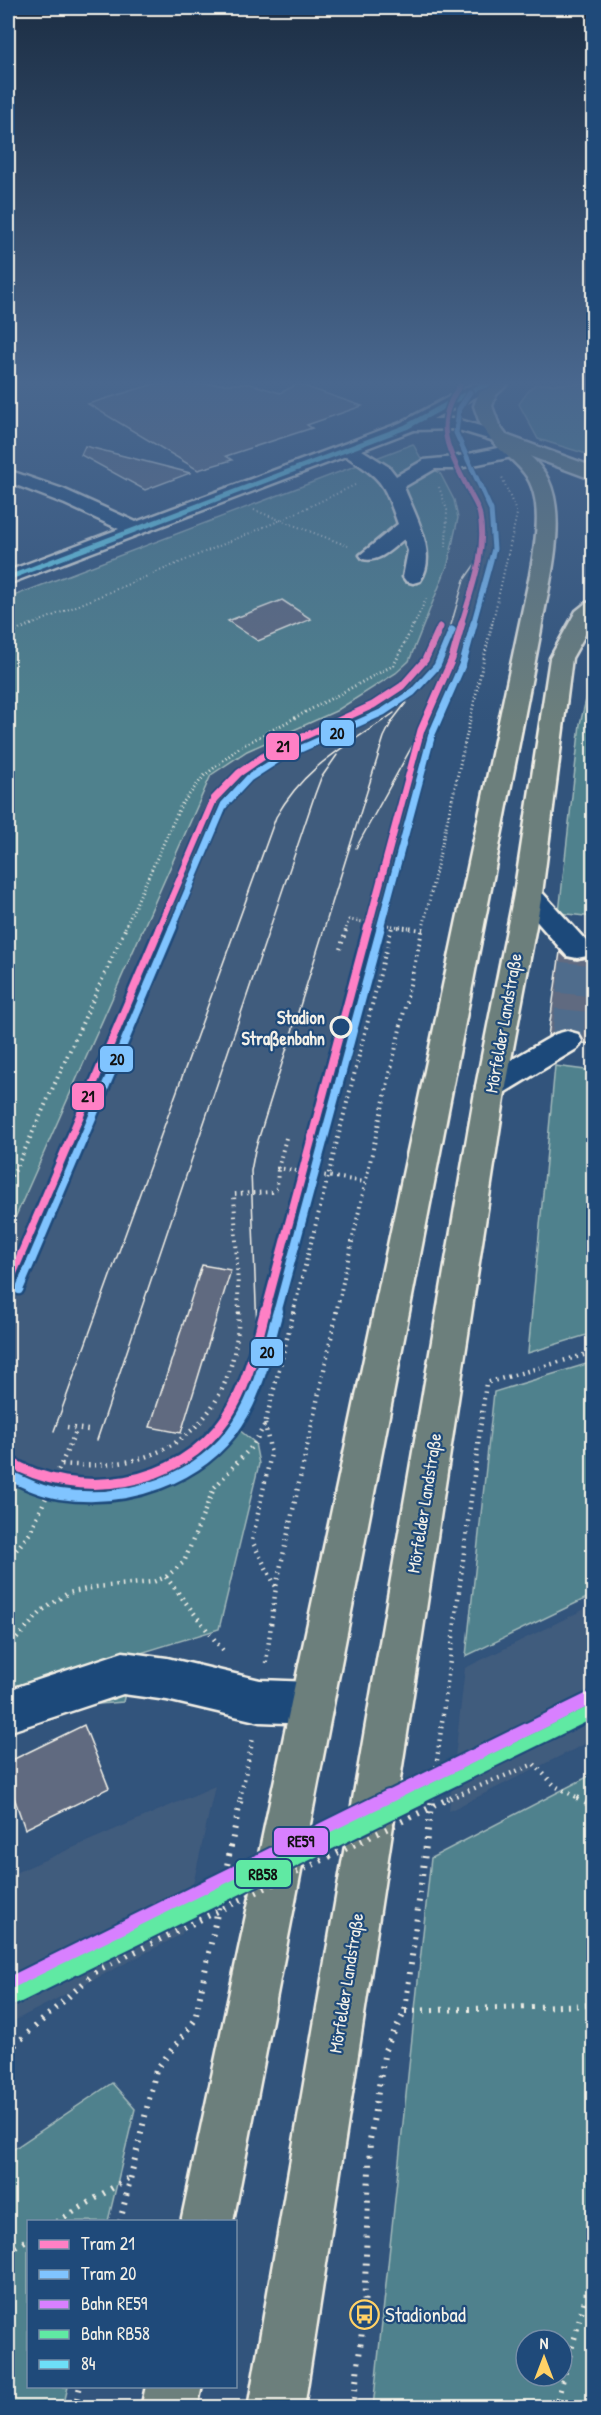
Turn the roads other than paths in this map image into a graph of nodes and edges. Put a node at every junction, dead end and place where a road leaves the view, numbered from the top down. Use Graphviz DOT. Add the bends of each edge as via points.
graph roads {
  1 [pos="65,497"];
  2 [pos="221,497"];
  3 [pos="396,497"];
  4 [pos="544,497"];
  5 [pos="409,526"];
  6 [pos="134,529"];
  7 [pos="370,555"];
  8 [pos="413,577"];
  9 [pos="8,578"];
  10 [pos="594,608"];
  11 [pos="528,894"];
  12 [pos="577,949"];
  13 [pos="567,1041"];
  14 [pos="491,1086"];
  15 [pos="312,1703"];
  16 [pos="8,1711"];
  17 [pos="207,2220"];
  18 [pos="174,2388"];
  19 [pos="169,2408"];
  20 [pos="276,2408"];
  1 -- 6 [label="street"];
  2 -- 6 [label="street"];
  3 -- 5 [label="street"];
  4 -- 15 [label="main road" via="547,524 530,630"];
  5 -- 7 [label="street"];
  5 -- 8 [label="street" via="418,551"];
  6 -- 9 [label="street"];
  10 -- 11 [label="main road, Mörfelder Landstraße" via="584,616 561,658"];
  11 -- 12 [label="street"];
  11 -- 14 [label="main road, Mörfelder Landstraße"];
  13 -- 14 [label="street"];
  14 -- 20 [label="main road, Mörfelder Landstraße"];
  15 -- 16 [label="street" via="260,1701 123,1673"];
  15 -- 17 [label="main road"];
  18 -- 19 [label="main road"];
}
